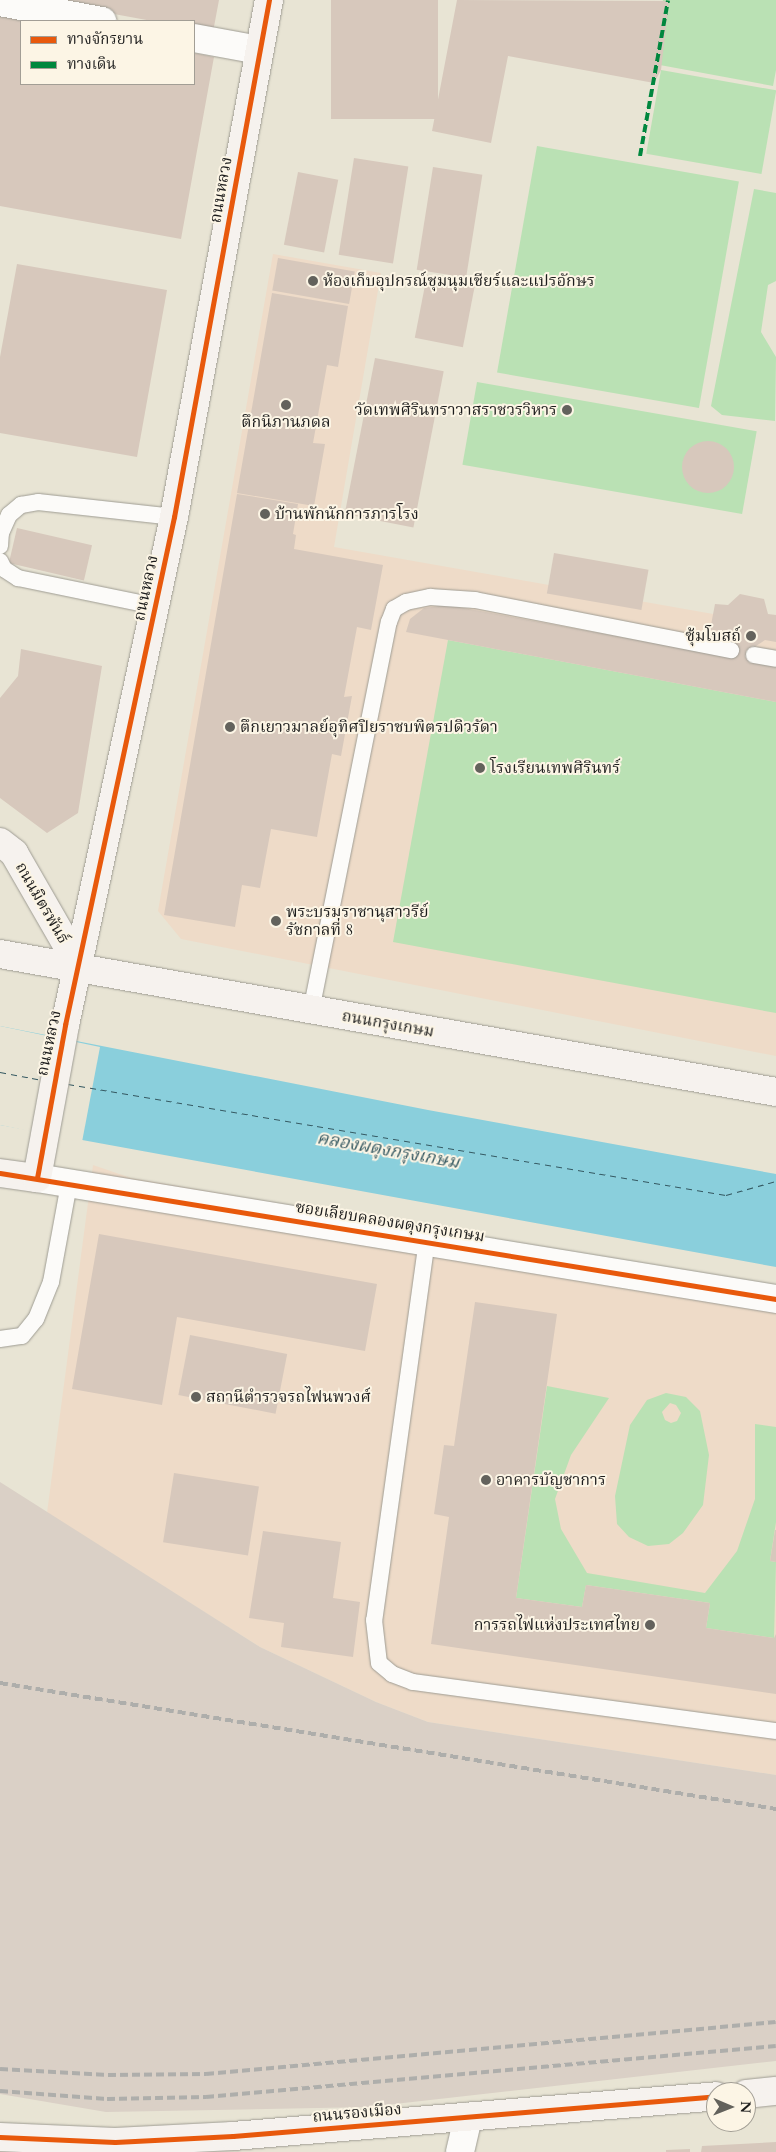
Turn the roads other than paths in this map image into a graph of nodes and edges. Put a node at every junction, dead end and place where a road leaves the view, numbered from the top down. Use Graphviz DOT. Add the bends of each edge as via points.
graph roads {
  1 [pos="269,0"];
  2 [pos="0,2"];
  3 [pos="97,20"];
  4 [pos="195,38"];
  5 [pos="259,50"];
  6 [pos="174,517"];
  7 [pos="0,546"];
  8 [pos="0,561"];
  9 [pos="155,606"];
  10 [pos="731,650"];
  11 [pos="754,655"];
  12 [pos="776,658"];
  13 [pos="0,842"];
  14 [pos="0,954"];
  15 [pos="80,968"];
  16 [pos="311,1011"];
  17 [pos="776,1092"];
  18 [pos="0,1173"];
  19 [pos="37,1178"];
  20 [pos="69,1184"];
  21 [pos="427,1240"];
  22 [pos="776,1299"];
  23 [pos="0,1339"];
  24 [pos="776,1731"];
  25 [pos="776,2092"];
  26 [pos="756,2093"];
  27 [pos="706,2097"];
  28 [pos="468,2116"];
  29 [pos="0,2137"];
  30 [pos="460,2152"];
  1 -- 5 [label="street, ถนนหลวง"];
  2 -- 3 [label="street"];
  4 -- 5 [label="street"];
  5 -- 6 [label="street, ถนนหลวง"];
  6 -- 7 [label="lane" via="38,502 21,505 9,515 1,533"];
  6 -- 9 [label="street, ถนนหลวง"];
  8 -- 9 [label="lane" via="4,569 18,578"];
  9 -- 15 [label="street, ถนนหลวง"];
  10 -- 16 [label="lane" via="475,600 430,597 406,602 394,609"];
  11 -- 12 [label="lane"];
  13 -- 15 [label="street, ถนนมิตรพันธ์" via="14,853"];
  14 -- 15 [label="street, ถนนกรุงเกษม"];
  15 -- 16 [label="street, ถนนกรุงเกษม"];
  15 -- 19 [label="street, ถนนหลวง" via="65,1024"];
  16 -- 17 [label="street, ถนนกรุงเกษม"];
  18 -- 19 [label="street, ซอยเลียบคลองผดุงกรุงเกษม"];
  19 -- 20 [label="street, ซอยเลียบคลองผดุงกรุงเกษม"];
  20 -- 21 [label="street, ซอยเลียบคลองผดุงกรุงเกษม"];
  20 -- 23 [label="lane" via="51,1282 36,1319 22,1336"];
  21 -- 22 [label="street, ซอยเลียบคลองผดุงกรุงเกษม"];
  21 -- 24 [label="lane" via="374,1620 379,1662 392,1674 413,1682"];
  25 -- 26 [label="street"];
  27 -- 28 [label="street, ถนนรองเมือง"];
  28 -- 29 [label="street, ถนนรองเมือง" via="135,2141"];
  28 -- 30 [label="street"];
}
